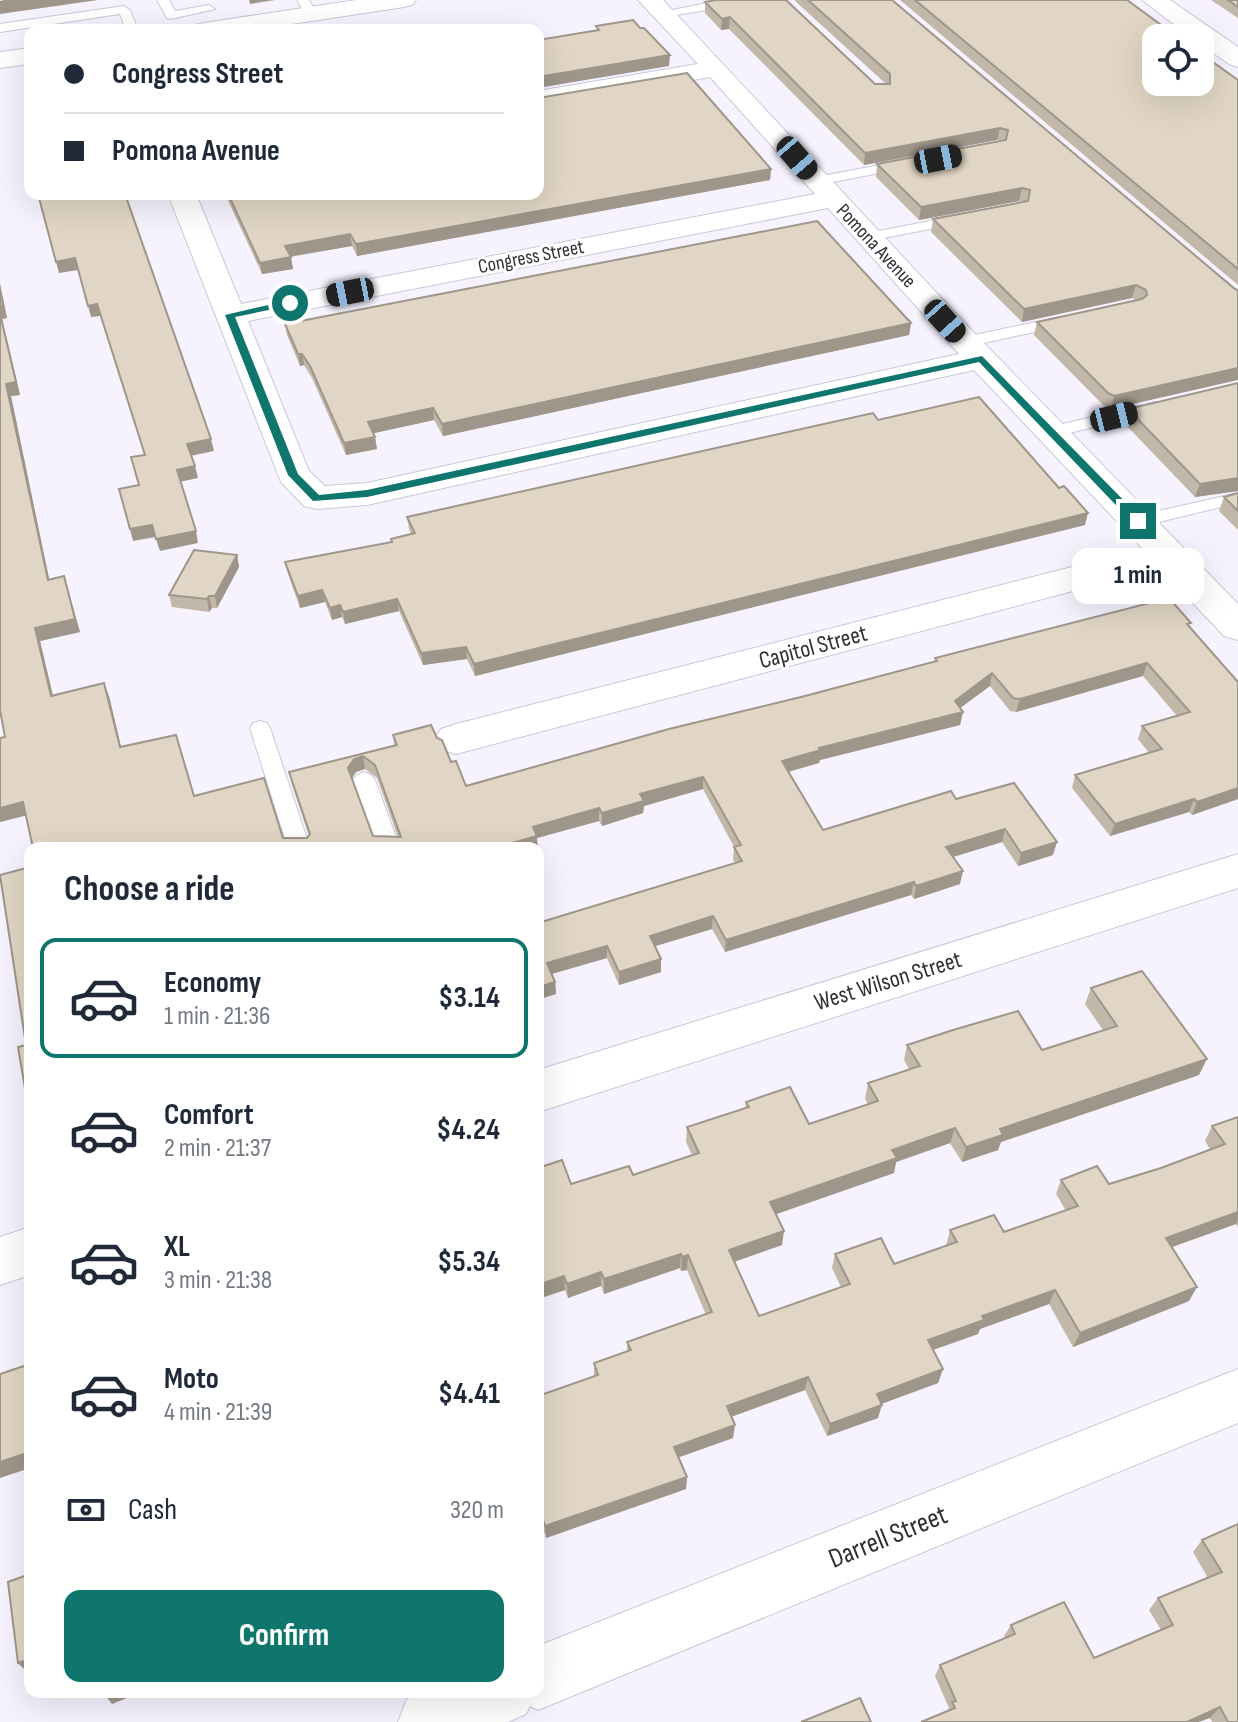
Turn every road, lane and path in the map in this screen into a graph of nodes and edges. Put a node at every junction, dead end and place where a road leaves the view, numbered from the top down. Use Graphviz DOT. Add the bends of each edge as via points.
graph roads {
  1 [pos="163,0"];
  2 [pos="404,0"];
  3 [pos="745,0"];
  4 [pos="1154,0"];
  5 [pos="657,6"];
  6 [pos="307,7"];
  7 [pos="209,17"];
  8 [pos="41,24"];
  9 [pos="130,24"];
  10 [pos="24,27"];
  11 [pos="0,31"];
  12 [pos="13,58"];
  13 [pos="1238,59"];
  14 [pos="716,68"];
  15 [pos="544,98"];
  16 [pos="923,161"];
  17 [pos="825,190"];
  18 [pos="184,200"];
  19 [pos="974,216"];
  20 [pos="868,237"];
  21 [pos="230,315"];
  22 [pos="1087,316"];
  23 [pos="973,350"];
  24 [pos="1176,402"];
  25 [pos="1052,432"];
  26 [pos="1238,498"];
  27 [pos="1138,521"];
  28 [pos="1170,554"];
  29 [pos="1238,627"];
  30 [pos="260,728"];
  31 [pos="456,739"];
  32 [pos="364,780"];
  33 [pos="297,842"];
  34 [pos="387,842"];
  35 [pos="1238,871"];
  36 [pos="544,1089"];
  37 [pos="24,1253"];
  38 [pos="0,1261"];
  39 [pos="1238,1396"];
  40 [pos="544,1676"];
  41 [pos="489,1698"];
  42 [pos="430,1722"];
  1 -- 7 [label="lane" via="171,15"];
  2 -- 6 [label="street"];
  3 -- 5 [label="lane"];
  4 -- 13 [label="street"];
  5 -- 14 [label="street, Pomona Avenue"];
  6 -- 7 [label="street"];
  8 -- 9 [label="lane" via="124,10"];
  10 -- 11 [label="lane"];
  11 -- 12 [label="lane"];
  14 -- 15 [label="street"];
  14 -- 17 [label="street, Pomona Avenue"];
  16 -- 17 [label="lane"];
  17 -- 20 [label="street, Pomona Avenue"];
  17 -- 21 [label="street, Congress Street"];
  18 -- 21 [label="street"];
  19 -- 20 [label="lane"];
  20 -- 23 [label="street, Pomona Avenue"];
  21 -- 23 [label="street" via="293,475 317,498 367,494"];
  22 -- 23 [label="lane"];
  23 -- 25 [label="street, Pomona Avenue"];
  24 -- 25 [label="lane"];
  25 -- 27 [label="street, Pomona Avenue"];
  26 -- 27 [label="lane"];
  27 -- 28 [label="street, Pomona Avenue"];
  28 -- 29 [label="street, Pomona Avenue"];
  28 -- 31 [label="street, Capitol Street"];
  30 -- 33 [label="lane"];
  32 -- 34 [label="lane"];
  35 -- 36 [label="street, West Wilson Street"];
  37 -- 38 [label="street"];
  39 -- 40 [label="street, Darrell Street"];
  41 -- 42 [label="street"];
}
